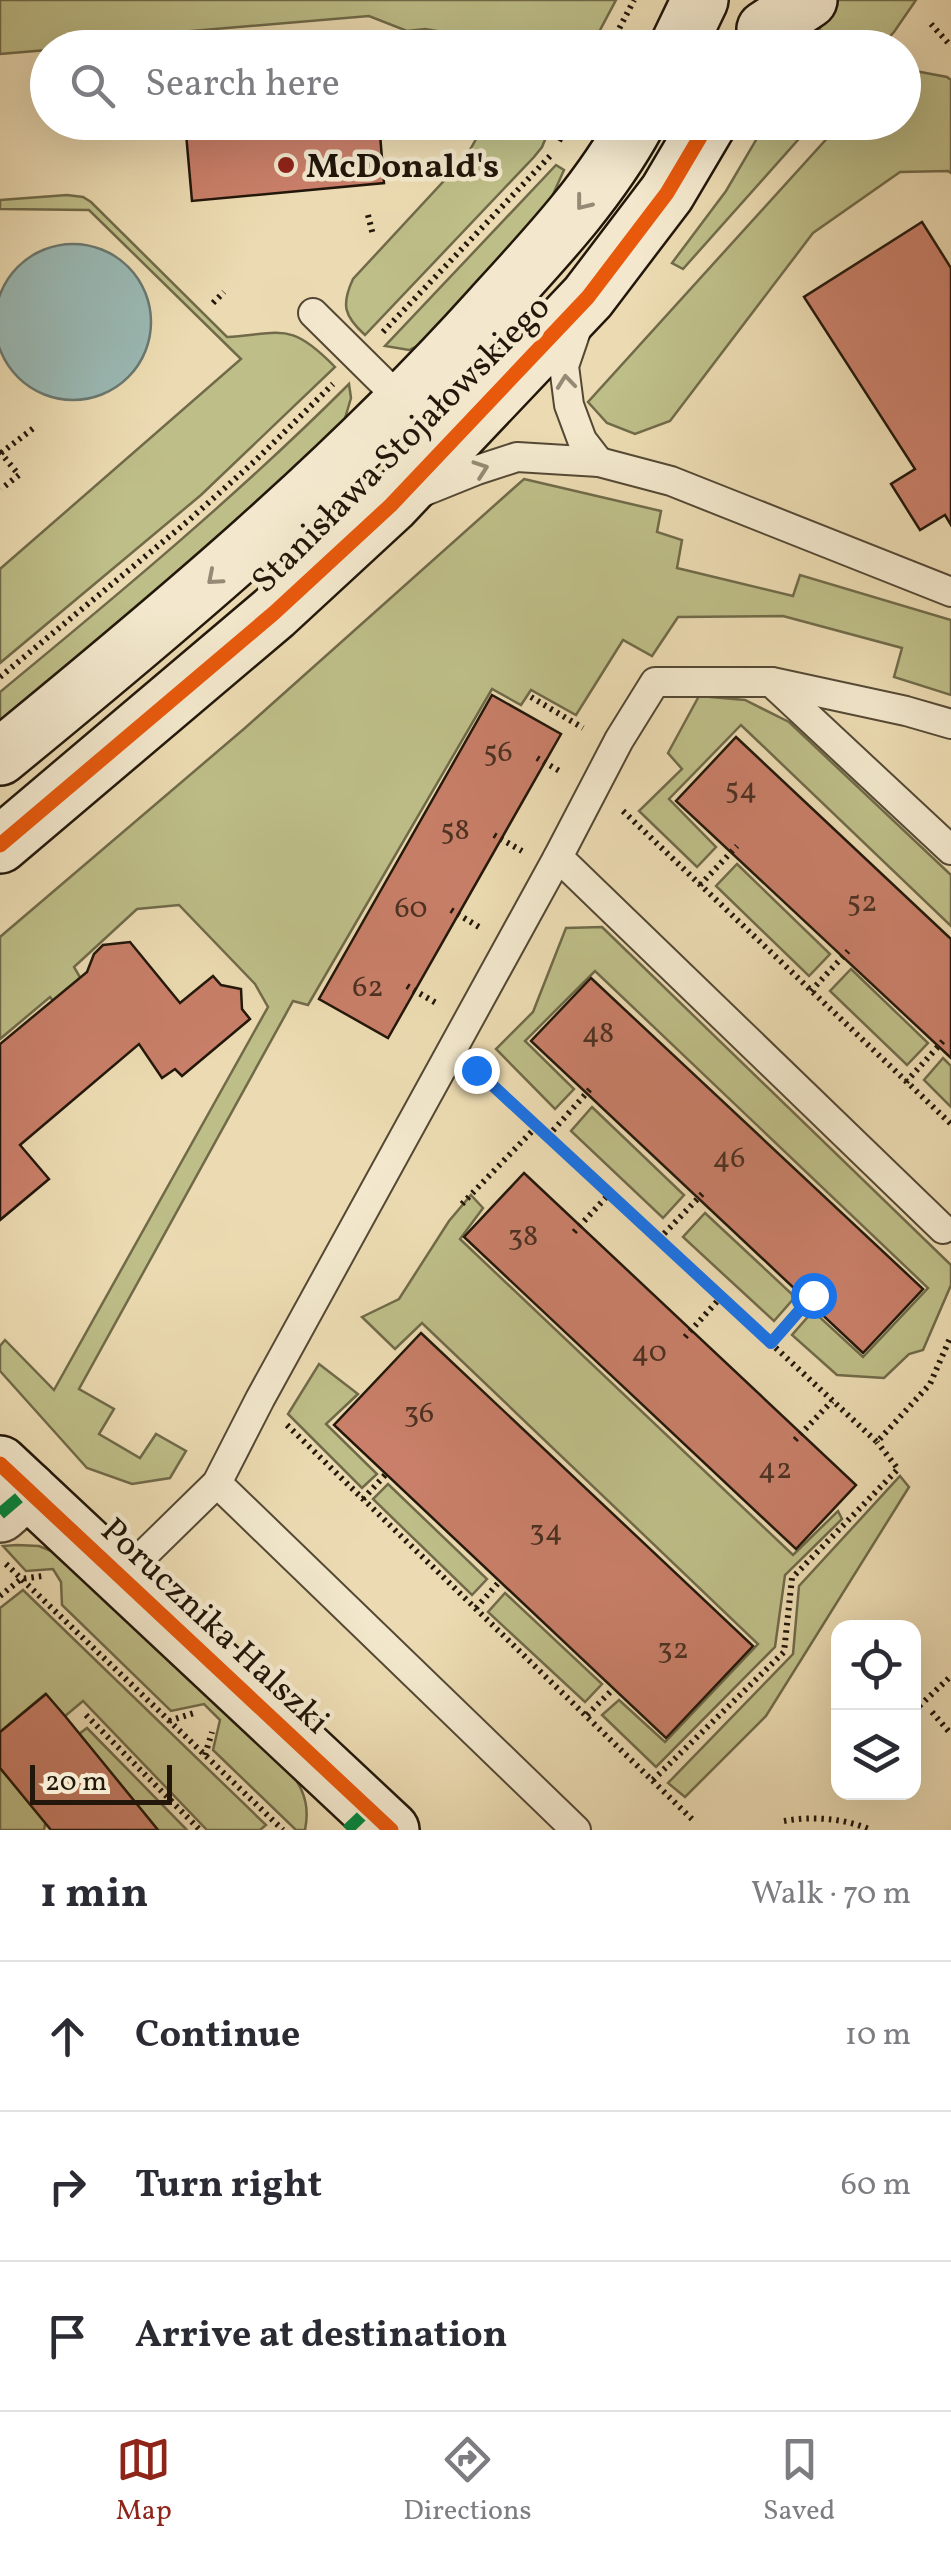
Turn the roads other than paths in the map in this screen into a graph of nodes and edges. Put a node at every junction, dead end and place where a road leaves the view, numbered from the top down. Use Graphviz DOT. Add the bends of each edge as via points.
graph roads {
  1 [pos="700,0"];
  2 [pos="810,0"];
  3 [pos="766,26"];
  4 [pos="686,30"];
  5 [pos="626,140"];
  6 [pos="698,140"];
  7 [pos="588,297"];
  8 [pos="313,313"];
  9 [pos="403,402"];
  10 [pos="600,462"];
  11 [pos="390,505"];
  12 [pos="951,592"];
  13 [pos="771,682"];
  14 [pos="951,724"];
  15 [pos="0,757"];
  16 [pos="0,845"];
  17 [pos="951,850"];
  18 [pos="545,857"];
  19 [pos="944,1229"];
  20 [pos="217,1483"];
  21 [pos="9,1490"];
  22 [pos="122,1577"];
  23 [pos="369,1823"];
  24 [pos="576,1830"];
  1 -- 4 [label="street"];
  2 -- 3 [label="street"];
  5 -- 9 [label="street, Stanisława Stojałowskiego, one-way" via="550,244"];
  6 -- 7 [label="street, Stanisława Stojałowskiego"];
  10 -- 7 [label="lane, one-way" via="582,440 569,406 564,366"];
  7 -- 11 [label="street, Stanisława Stojałowskiego"];
  8 -- 9 [label="lane"];
  9 -- 15 [label="street, Stanisława Stojałowskiego, one-way" via="288,514"];
  11 -- 10 [label="lane, one-way" via="518,458"];
  10 -- 12 [label="lane" via="671,481"];
  11 -- 16 [label="street, Stanisława Stojałowskiego" via="274,613"];
  13 -- 14 [label="lane"];
  13 -- 17 [label="lane"];
  13 -- 18 [label="lane" via="655,682"];
  18 -- 19 [label="lane"];
  18 -- 20 [label="lane" via="452,1047"];
  20 -- 22 [label="lane"];
  20 -- 24 [label="lane"];
  21 -- 22 [label="street, Porucznika Halszki"];
  22 -- 23 [label="street, Porucznika Halszki"];
}
